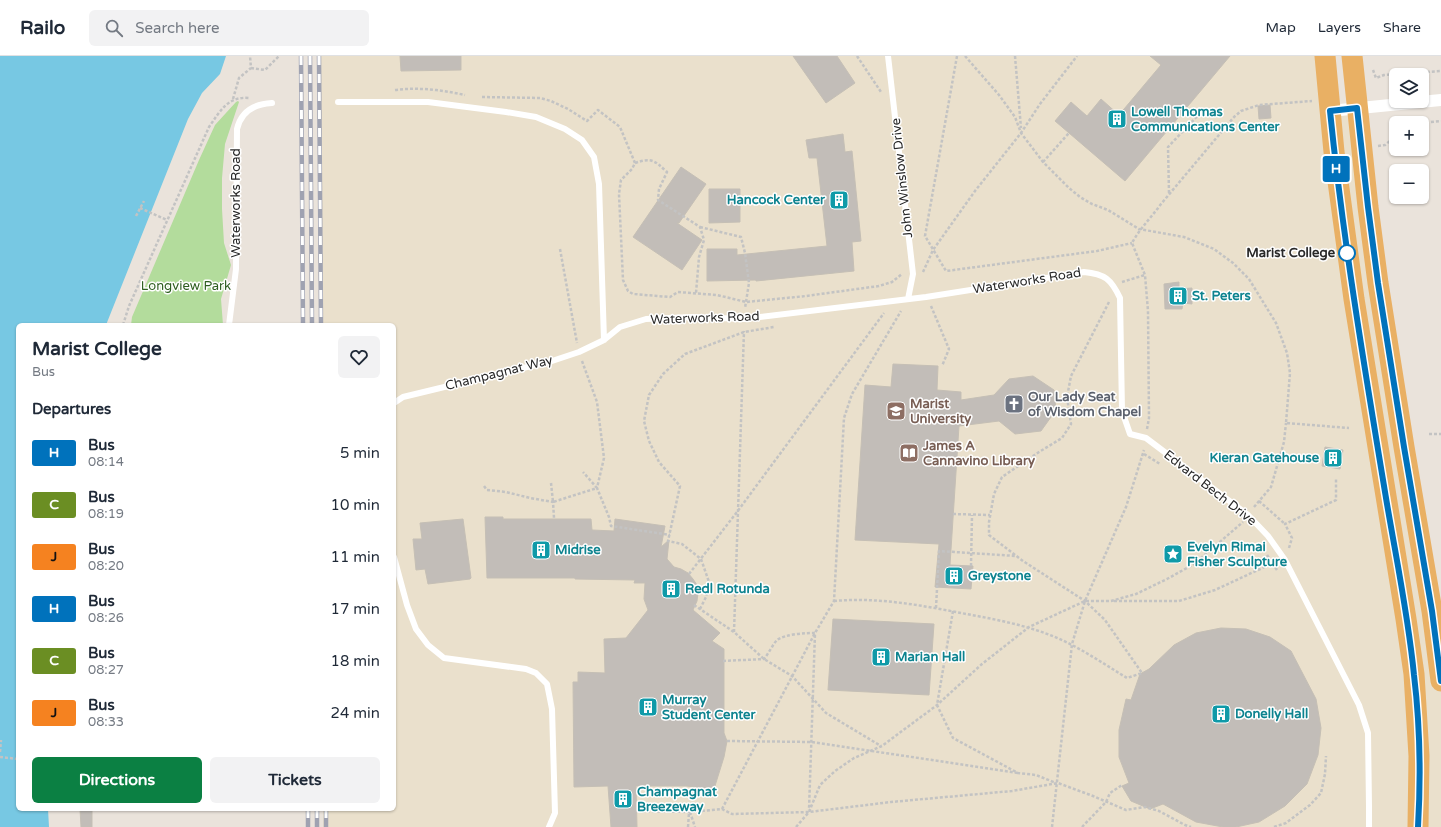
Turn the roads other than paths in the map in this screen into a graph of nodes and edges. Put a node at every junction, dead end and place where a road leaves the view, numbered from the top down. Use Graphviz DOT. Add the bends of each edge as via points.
graph roads {
  1 [pos="888,56"];
  2 [pos="1325,56"];
  3 [pos="1352,56"];
  4 [pos="1441,100"];
  5 [pos="338,102"];
  6 [pos="272,103"];
  7 [pos="1323,106"];
  8 [pos="1357,108"];
  9 [pos="1114,285"];
  10 [pos="908,299"];
  11 [pos="229,323"];
  12 [pos="604,340"];
  13 [pos="396,402"];
  14 [pos="396,564"];
  15 [pos="1441,680"];
  16 [pos="549,827"];
  17 [pos="1368,827"];
  18 [pos="1418,827"];
  1 -- 10 [label="lane, John Winslow Drive" via="913,274"];
  2 -- 7 [label="highway"];
  3 -- 8 [label="highway"];
  4 -- 8 [label="street"];
  5 -- 12 [label="lane" via="428,102 506,112 536,117 565,129 582,140 594,157 599,184"];
  6 -- 11 [label="lane, Waterworks Road" via="258,105 248,111 240,119 237,129 236,269"];
  7 -- 8 [label="street"];
  7 -- 18 [label="highway" via="1413,667 1419,756"];
  8 -- 15 [label="highway" via="1377,276"];
  9 -- 10 [label="lane, Waterworks Road" via="1096,273 1084,272"];
  9 -- 17 [label="lane, Edvard Bech Drive" via="1120,298 1122,411 1130,434 1146,438 1248,515 1268,536 1285,560 1360,705 1368,732"];
  10 -- 12 [label="lane, Waterworks Road" via="744,319 646,319 620,327"];
  12 -- 13 [label="lane, Champagnat Way" via="552,361 403,397"];
  14 -- 16 [label="lane" via="416,629 428,645 444,658 526,669 536,672 547,684 552,709 555,813"];
}
